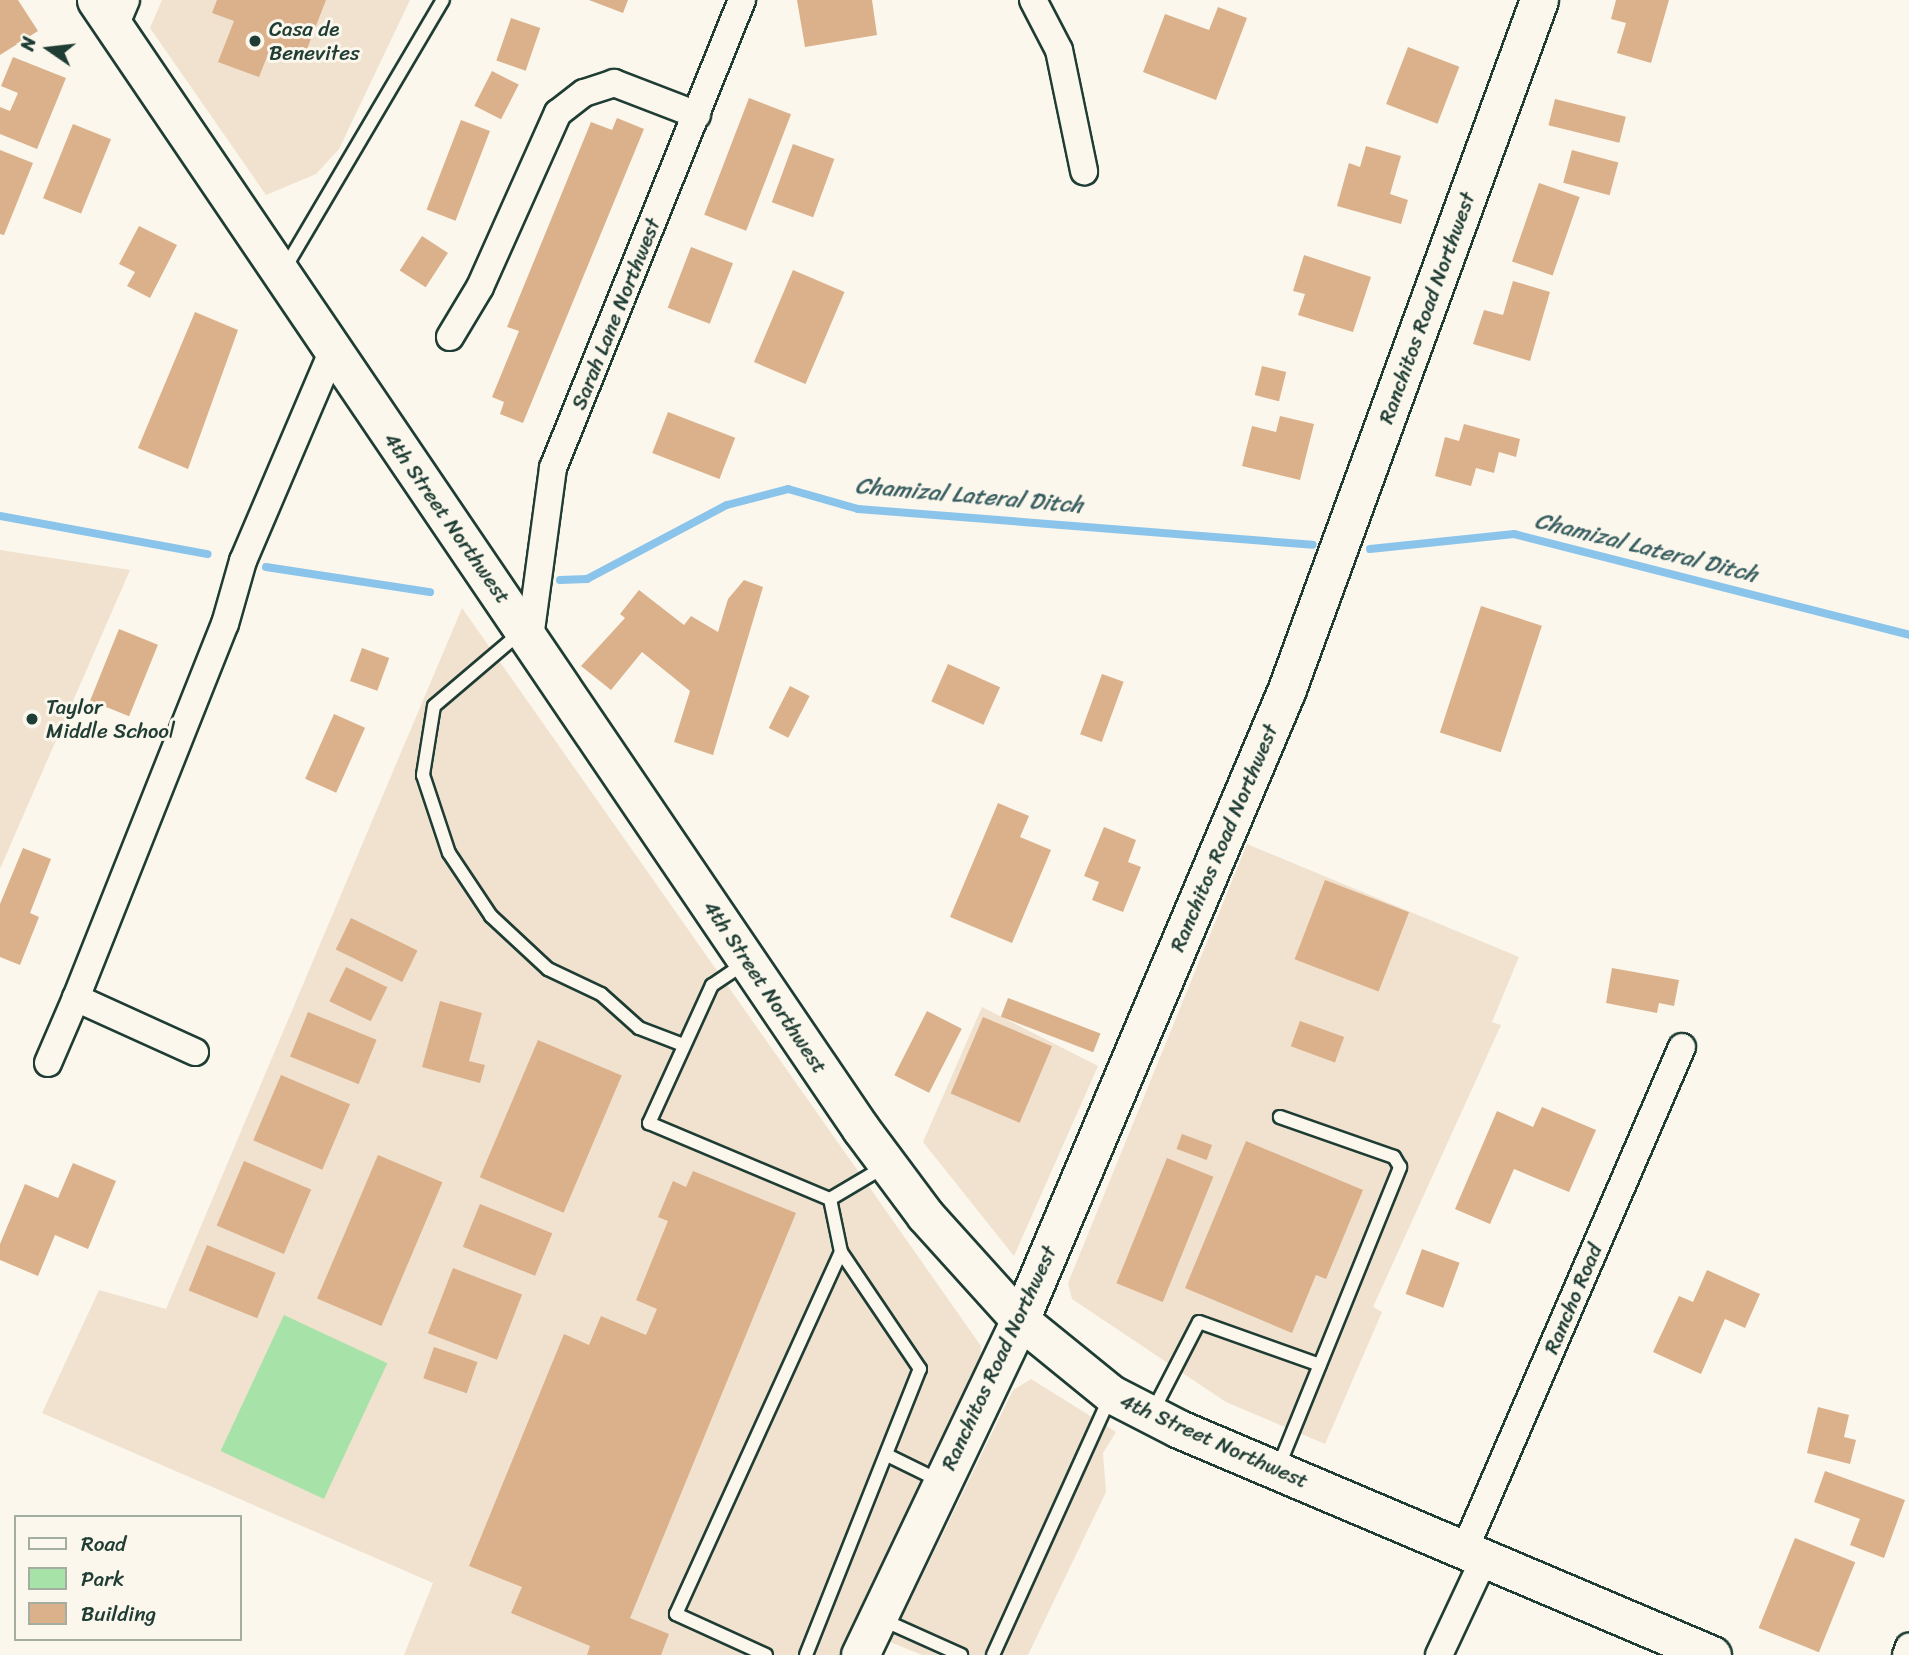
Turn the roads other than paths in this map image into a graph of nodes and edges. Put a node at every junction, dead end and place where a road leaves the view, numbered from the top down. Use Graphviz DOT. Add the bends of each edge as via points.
graph roads {
  1 [pos="443,0"];
  2 [pos="742,0"];
  3 [pos="1033,0"];
  4 [pos="1539,0"];
  5 [pos="112,9"];
  6 [pos="697,115"];
  7 [pos="1084,171"];
  8 [pos="281,274"];
  9 [pos="450,337"];
  10 [pos="332,352"];
  11 [pos="527,634"];
  12 [pos="748,961"];
  13 [pos="76,998"];
  14 [pos="681,1044"];
  15 [pos="1682,1047"];
  16 [pos="195,1052"];
  17 [pos="48,1063"];
  18 [pos="1280,1117"];
  19 [pos="887,1165"];
  20 [pos="830,1199"];
  21 [pos="841,1252"];
  22 [pos="1020,1320"];
  23 [pos="1320,1365"];
  24 [pos="1111,1394"];
  25 [pos="1152,1415"];
  26 [pos="887,1455"];
  27 [pos="1277,1470"];
  28 [pos="943,1482"];
  29 [pos="1474,1555"];
  30 [pos="878,1617"];
  31 [pos="1909,1647"];
  32 [pos="766,1655"];
  33 [pos="806,1655"];
  34 [pos="860,1655"];
  35 [pos="961,1655"];
  36 [pos="993,1655"];
  37 [pos="1439,1655"];
  38 [pos="1712,1655"];
  39 [pos="1906,1655"];
  1 -- 8 [label="lane"];
  2 -- 6 [label="street, Sarah Lane Northwest"];
  3 -- 7 [label="street" via="1059,51"];
  4 -- 22 [label="main road, Ranchitos Road Northwest" via="1306,641"];
  5 -- 8 [label="main road, 4th Street Northwest"];
  6 -- 9 [label="street" via="614,83 584,93 558,113 480,287"];
  6 -- 11 [label="street, Sarah Lane Northwest" via="553,468"];
  8 -- 10 [label="main road, 4th Street Northwest"];
  10 -- 11 [label="main road, 4th Street Northwest"];
  10 -- 13 [label="street" via="243,561 225,624"];
  11 -- 12 [label="main road, 4th Street Northwest"];
  11 -- 14 [label="lane" via="451,687 434,706 423,775 449,853 491,916 548,969 601,995 639,1028"];
  12 -- 14 [label="lane" via="712,985"];
  12 -- 19 [label="main road, 4th Street Northwest"];
  13 -- 16 [label="street"];
  13 -- 17 [label="street"];
  14 -- 20 [label="lane" via="649,1124"];
  15 -- 29 [label="street, Rancho Road"];
  18 -- 23 [label="lane" via="1399,1161"];
  19 -- 20 [label="lane"];
  19 -- 22 [label="main road, 4th Street Northwest"];
  20 -- 21 [label="lane"];
  21 -- 26 [label="lane" via="920,1368"];
  21 -- 32 [label="lane" via="676,1614"];
  22 -- 24 [label="main road, 4th Street Northwest"];
  22 -- 28 [label="main road, Ranchitos Road Northwest"];
  23 -- 25 [label="lane" via="1199,1322"];
  23 -- 27 [label="lane"];
  24 -- 25 [label="main road, 4th Street Northwest"];
  24 -- 36 [label="lane"];
  25 -- 27 [label="main road, 4th Street Northwest"];
  26 -- 28 [label="lane"];
  26 -- 33 [label="lane"];
  27 -- 29 [label="main road, 4th Street Northwest"];
  28 -- 30 [label="main road, Ranchitos Road Northwest"];
  29 -- 37 [label="street, Rancho Road"];
  29 -- 38 [label="main road, 4th Street Northwest"];
  30 -- 34 [label="main road, Ranchitos Road Northwest"];
  30 -- 35 [label="lane"];
  31 -- 39 [label="street"];
}
